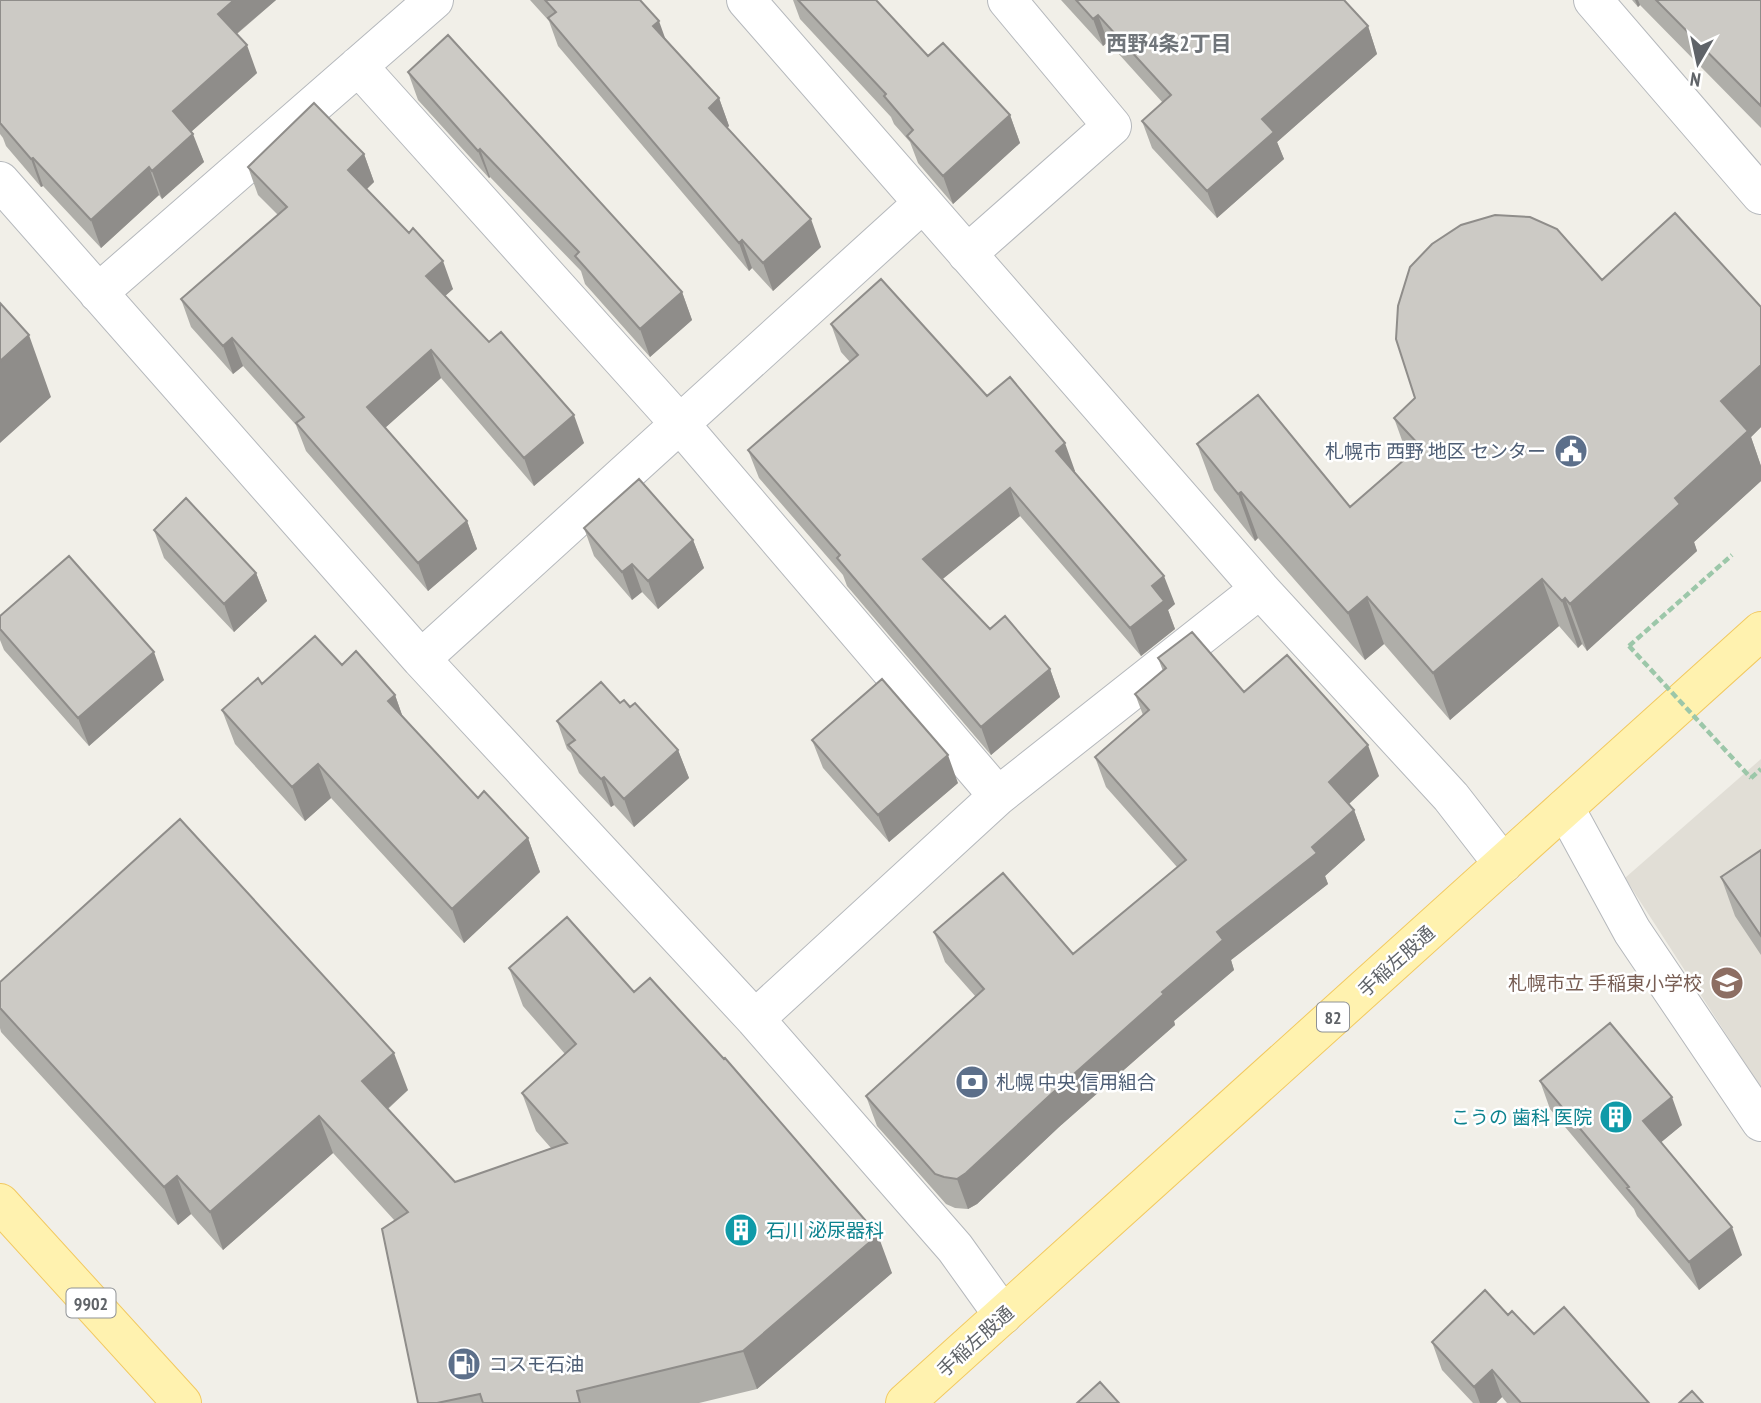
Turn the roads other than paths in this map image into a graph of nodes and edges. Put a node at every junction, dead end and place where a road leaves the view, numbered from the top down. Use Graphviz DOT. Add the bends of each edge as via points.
graph roads {
  1 [pos="434,0"];
  2 [pos="746,0"];
  3 [pos="1007,0"];
  4 [pos="1593,0"];
  5 [pos="358,66"];
  6 [pos="0,181"];
  7 [pos="1761,195"];
  8 [pos="923,204"];
  9 [pos="967,254"];
  10 [pos="98,293"];
  11 [pos="680,424"];
  12 [pos="1260,590"];
  13 [pos="1761,631"];
  14 [pos="421,659"];
  15 [pos="998,796"];
  16 [pos="1565,808"];
  17 [pos="1503,864"];
  18 [pos="755,1019"];
  19 [pos="1761,1122"];
  20 [pos="0,1203"];
  21 [pos="1003,1315"];
  22 [pos="182,1403"];
  23 [pos="905,1403"];
  1 -- 5 [label="street"];
  2 -- 8 [label="street"];
  3 -- 9 [label="street" via="1112,126"];
  4 -- 7 [label="street"];
  5 -- 10 [label="street"];
  5 -- 11 [label="street"];
  6 -- 10 [label="street"];
  8 -- 9 [label="street"];
  8 -- 11 [label="street"];
  9 -- 12 [label="street"];
  10 -- 14 [label="street"];
  11 -- 14 [label="street"];
  11 -- 15 [label="street"];
  12 -- 15 [label="street"];
  12 -- 17 [label="street" via="1451,797"];
  13 -- 16 [label="main road, 手稲左股通 / 82"];
  14 -- 18 [label="street"];
  15 -- 18 [label="street"];
  16 -- 17 [label="main road, 手稲左股通 / 82"];
  16 -- 19 [label="street" via="1632,932"];
  17 -- 21 [label="main road, 手稲左股通 / 82"];
  18 -- 21 [label="street" via="955,1248"];
  20 -- 22 [label="main road, 9902"];
  21 -- 23 [label="main road, 手稲左股通 / 82"];
}
